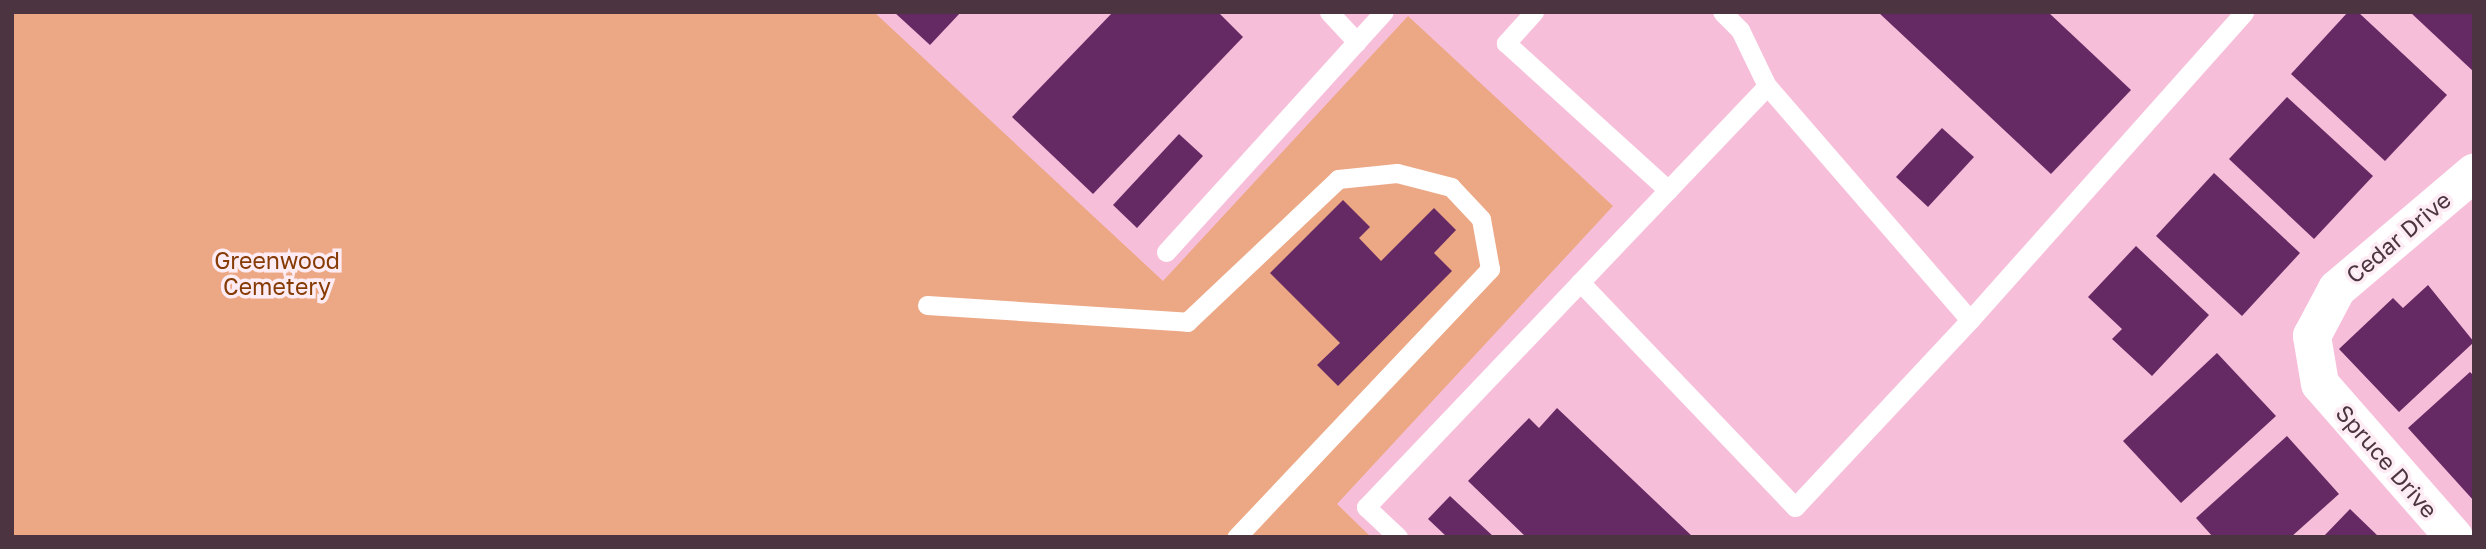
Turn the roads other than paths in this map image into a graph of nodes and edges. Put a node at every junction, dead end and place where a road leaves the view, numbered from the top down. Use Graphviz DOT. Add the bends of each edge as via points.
graph roads {
  1 [pos="1329,12"];
  2 [pos="1384,12"];
  3 [pos="1534,12"];
  4 [pos="1722,12"];
  5 [pos="2244,12"];
  6 [pos="1357,42"];
  7 [pos="1767,86"];
  8 [pos="2474,173"];
  9 [pos="1668,190"];
  10 [pos="1166,252"];
  11 [pos="1580,282"];
  12 [pos="927,305"];
  13 [pos="1970,320"];
  14 [pos="2320,384"];
  15 [pos="1237,537"];
  16 [pos="1398,537"];
  17 [pos="2455,537"];
  1 -- 6 [label="lane"];
  2 -- 6 [label="lane"];
  3 -- 9 [label="lane" via="1506,43"];
  4 -- 7 [label="lane" via="1740,30"];
  5 -- 13 [label="lane"];
  6 -- 10 [label="lane"];
  7 -- 9 [label="lane"];
  7 -- 13 [label="lane"];
  8 -- 14 [label="street, Cedar Drive" via="2337,289 2312,336"];
  9 -- 11 [label="lane"];
  11 -- 13 [label="lane" via="1795,507"];
  11 -- 16 [label="lane" via="1366,507"];
  12 -- 15 [label="lane" via="1186,322 1338,179 1397,173 1451,187 1481,219 1490,269"];
  14 -- 17 [label="street, Spruce Drive"];
}
